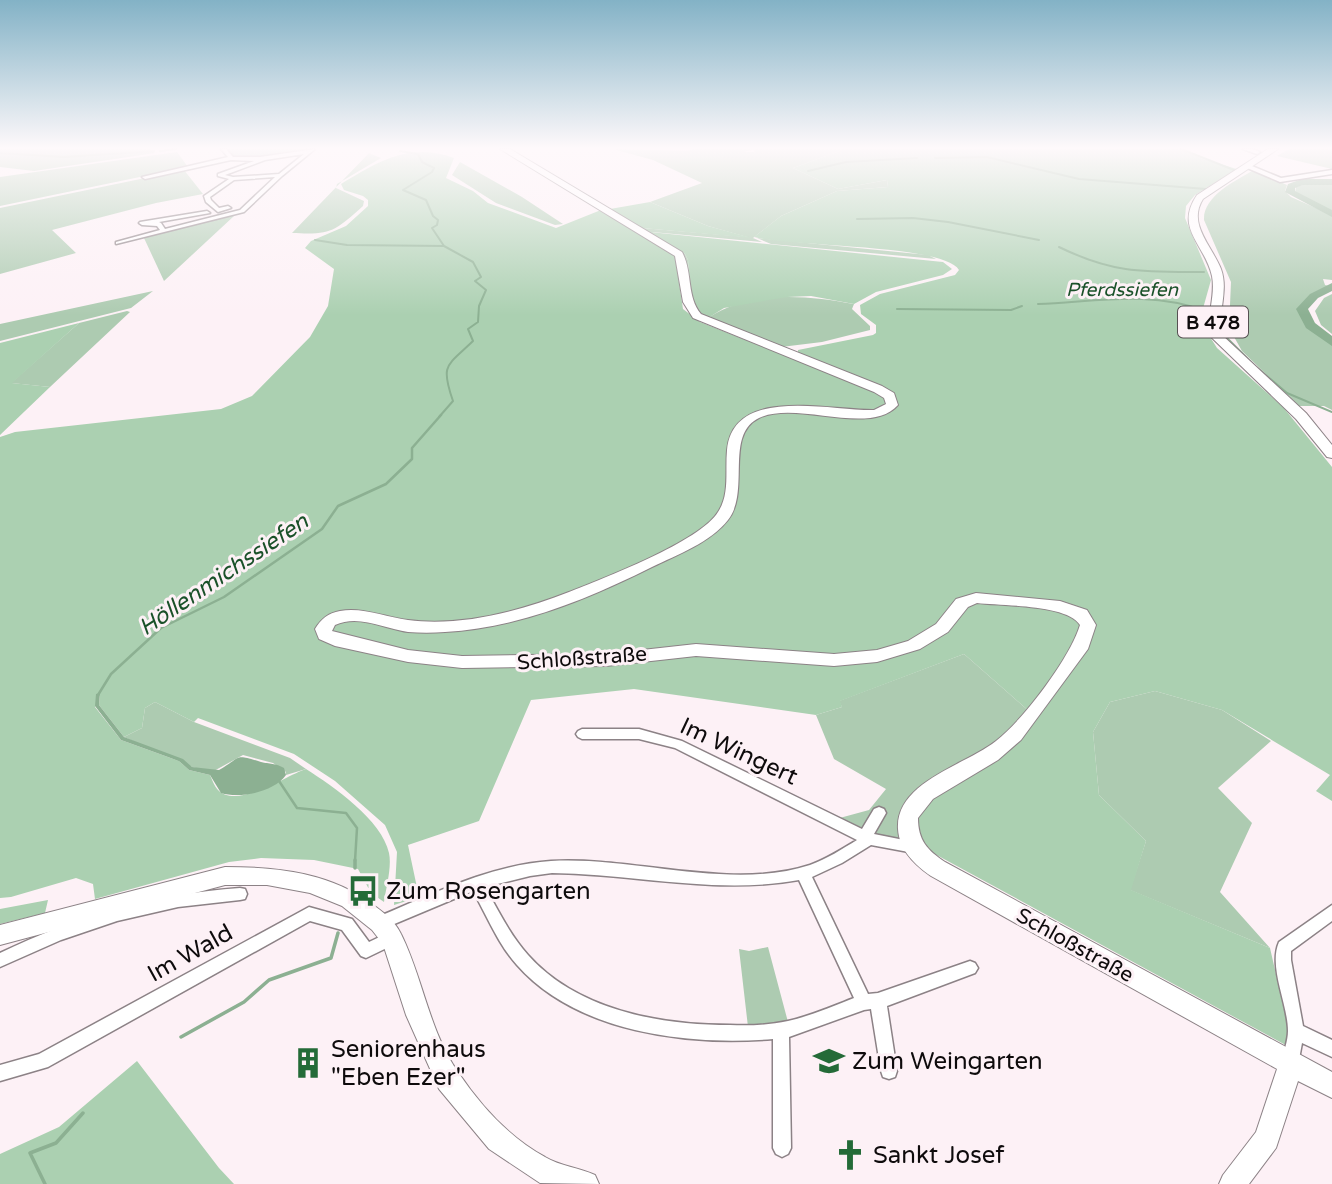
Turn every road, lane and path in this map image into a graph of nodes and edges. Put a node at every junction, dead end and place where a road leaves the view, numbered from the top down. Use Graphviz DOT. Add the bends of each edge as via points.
graph roads {
  1 [pos="212,204"];
  2 [pos="249,204"];
  3 [pos="597,204"];
  4 [pos="1196,204"];
  5 [pos="246,207"];
  6 [pos="218,210"];
  7 [pos="163,231"];
  8 [pos="118,243"];
  9 [pos="1332,454"];
  10 [pos="582,734"];
  11 [pos="879,813"];
  12 [pos="867,838"];
  13 [pos="914,847"];
  14 [pos="803,873"];
  15 [pos="475,884"];
  16 [pos="240,894"];
  17 [pos="1332,912"];
  18 [pos="74,921"];
  19 [pos="386,930"];
  20 [pos="0,934"];
  21 [pos="1,960"];
  22 [pos="970,968"];
  23 [pos="871,1002"];
  24 [pos="781,1031"];
  25 [pos="1296,1031"];
  26 [pos="1332,1049"];
  27 [pos="1290,1064"];
  28 [pos="889,1071"];
  29 [pos="0,1073"];
  30 [pos="1332,1086"];
  31 [pos="782,1148"];
  32 [pos="586,1184"];
  33 [pos="1232,1184"];
  1 -- 6 [label="street"];
  2 -- 5 [label="street"];
  3 -- 13 [label="main road, Schloßstraße" via="679,254 686,302 698,316 881,390 891,398 891,407 874,414 773,411 751,417 734,439 733,494 718,523 695,539 576,596 512,615 444,626 407,626 344,616 328,622 324,633 332,640 462,662 606,660 696,650 844,660 914,645 937,632 971,599 1052,604 1081,614 1088,625 1084,640 1009,740 912,804 906,824"];
  4 -- 9 [label="main road, B 478" via="1191,212 1194,226 1219,281 1212,325 1216,336 1301,416"];
  5 -- 6 [label="street"];
  5 -- 7 [label="street"];
  6 -- 7 [label="street" via="142,223 159,224"];
  7 -- 8 [label="street"];
  10 -- 12 [label="street, Im Wingert" via="639,734 678,744"];
  11 -- 12 [label="street"];
  12 -- 13 [label="street"];
  12 -- 14 [label="street"];
  13 -- 27 [label="main road, Schloßstraße" via="938,869"];
  14 -- 15 [label="street" via="761,879 552,867"];
  14 -- 23 [label="street"];
  15 -- 19 [label="street"];
  15 -- 24 [label="street" via="523,961 562,993 602,1012 663,1027 720,1035"];
  16 -- 18 [label="street" via="195,896"];
  17 -- 25 [label="street" via="1284,947"];
  18 -- 19 [label="main road" via="225,876 267,876 311,884 350,899"];
  18 -- 20 [label="main road"];
  18 -- 21 [label="street"];
  19 -- 29 [label="street, Im Wald" via="366,951 347,924 309,914 41,1060"];
  19 -- 32 [label="main road" via="448,1080 498,1140 540,1170"];
  22 -- 23 [label="street"];
  23 -- 24 [label="street"];
  23 -- 28 [label="street"];
  24 -- 31 [label="street"];
  25 -- 26 [label="street"];
  25 -- 27 [label="street"];
  27 -- 30 [label="main road, Schloßstraße"];
  27 -- 33 [label="main road" via="1267,1139"];
}
